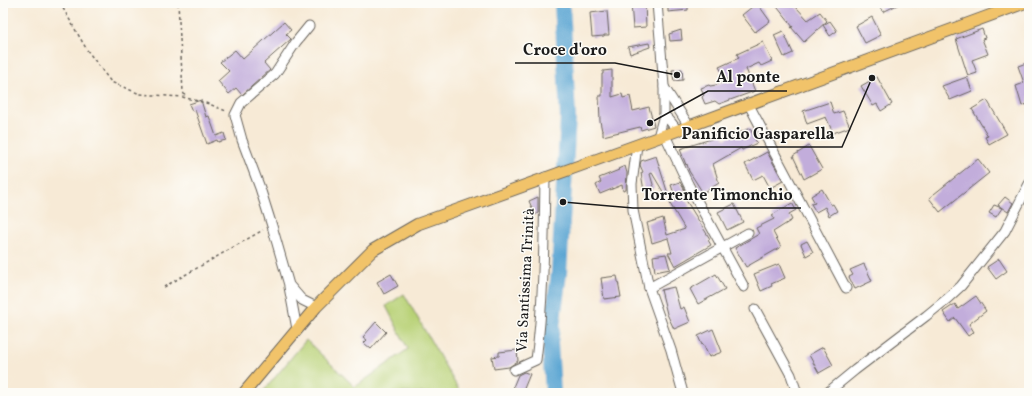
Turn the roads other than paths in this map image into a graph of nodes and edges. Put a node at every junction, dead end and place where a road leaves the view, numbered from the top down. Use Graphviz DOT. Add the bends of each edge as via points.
graph roads {
  1 [pos="657,3"];
  2 [pos="1024,3"];
  3 [pos="309,26"];
  4 [pos="664,86"];
  5 [pos="748,103"];
  6 [pos="664,114"];
  7 [pos="688,126"];
  8 [pos="677,130"];
  9 [pos="662,136"];
  10 [pos="638,145"];
  11 [pos="546,177"];
  12 [pos="1029,184"];
  13 [pos="748,233"];
  14 [pos="722,247"];
  15 [pos="289,285"];
  16 [pos="744,287"];
  17 [pos="649,288"];
  18 [pos="846,288"];
  19 [pos="316,307"];
  20 [pos="755,309"];
  21 [pos="298,329"];
  22 [pos="514,370"];
  23 [pos="244,393"];
  24 [pos="683,393"];
  25 [pos="797,393"];
  26 [pos="827,393"];
  1 -- 4 [label="street"];
  2 -- 5 [label="main road, Via Santissima Trinità"];
  3 -- 15 [label="street" via="275,74 241,102 235,115"];
  4 -- 6 [label="street"];
  4 -- 7 [label="street"];
  5 -- 7 [label="main road, Via Santissima Trinità"];
  5 -- 18 [label="street"];
  6 -- 8 [label="street"];
  6 -- 9 [label="street"];
  7 -- 8 [label="main road, Via Santissima Trinità"];
  8 -- 9 [label="main road, Via Santissima Trinità"];
  9 -- 10 [label="main road, Via Santissima Trinità"];
  9 -- 14 [label="street"];
  10 -- 11 [label="main road, Via Santissima Trinità"];
  10 -- 17 [label="street" via="632,184 633,210"];
  11 -- 19 [label="main road, Via Santissima Trinità" via="418,224 373,250"];
  11 -- 22 [label="street, Via Santissima Trinità" via="544,256 536,360"];
  12 -- 26 [label="street" via="1005,231 961,286"];
  13 -- 14 [label="street"];
  14 -- 16 [label="street"];
  14 -- 17 [label="street"];
  15 -- 19 [label="street" via="302,300"];
  15 -- 21 [label="street"];
  17 -- 24 [label="street"];
  19 -- 21 [label="main road, Via Santissima Trinità"];
  20 -- 25 [label="street" via="788,370"];
  21 -- 23 [label="main road, Via Santissima Trinità"];
}
